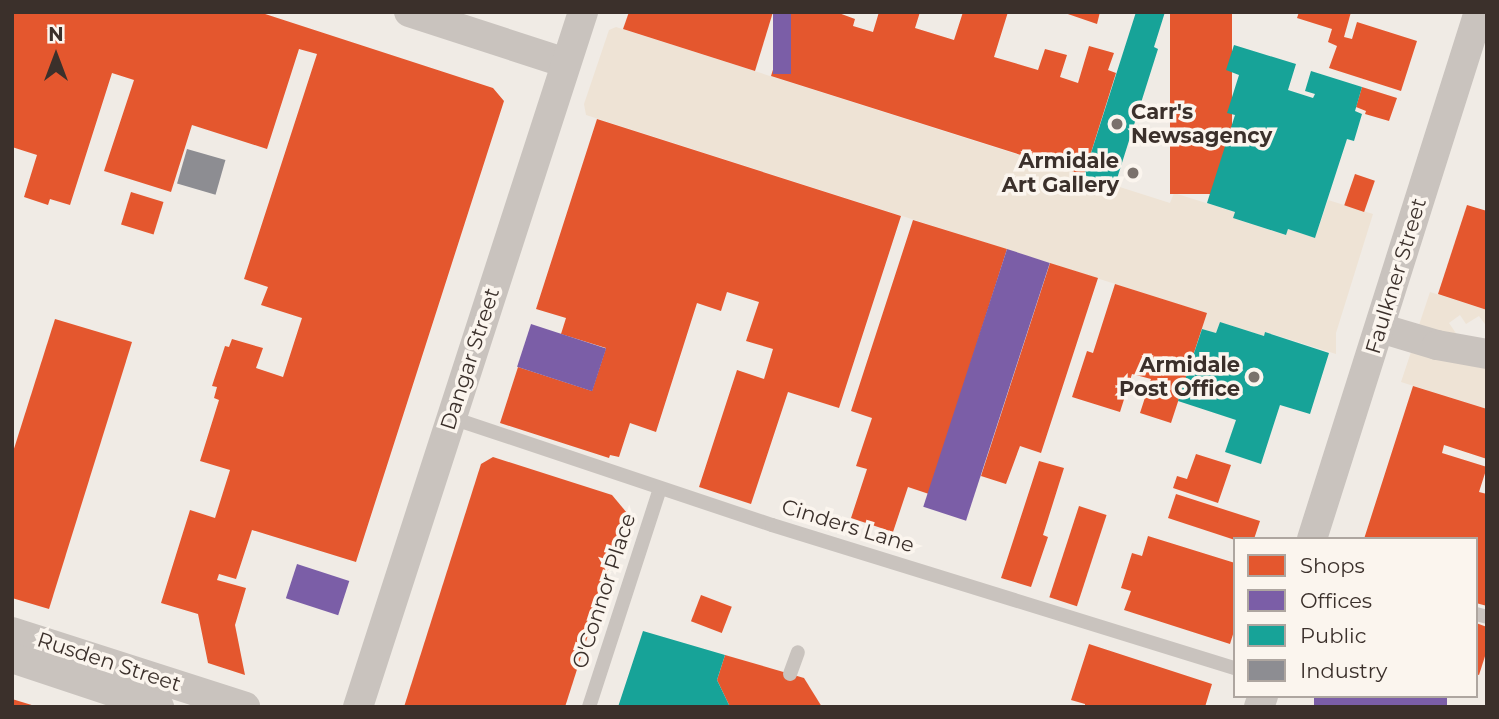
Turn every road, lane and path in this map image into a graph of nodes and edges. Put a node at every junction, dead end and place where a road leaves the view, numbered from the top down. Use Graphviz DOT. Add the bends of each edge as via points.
graph roads {
  1 [pos="409,12"];
  2 [pos="583,12"];
  3 [pos="1479,12"];
  4 [pos="566,63"];
  5 [pos="1380,328"];
  6 [pos="1487,354"];
  7 [pos="452,418"];
  8 [pos="660,488"];
  9 [pos="1313,537"];
  10 [pos="12,632"];
  11 [pos="798,652"];
  12 [pos="12,658"];
  13 [pos="1233,667"];
  14 [pos="790,674"];
  15 [pos="159,707"];
  16 [pos="245,707"];
  17 [pos="358,707"];
  18 [pos="589,707"];
  1 -- 4 [label="street"];
  2 -- 4 [label="street, Dangar Street"];
  3 -- 5 [label="street, Faulkner Street"];
  4 -- 7 [label="street, Dangar Street"];
  5 -- 6 [label="street"];
  5 -- 9 [label="street, Faulkner Street"];
  7 -- 8 [label="lane, Cinders Lane"];
  7 -- 17 [label="street, Dangar Street"];
  8 -- 13 [label="lane, Cinders Lane"];
  8 -- 18 [label="lane, O'Connor Place"];
  10 -- 16 [label="street, Rusden Street"];
  11 -- 14 [label="lane"];
  12 -- 15 [label="street, Rusden Street"];
}
